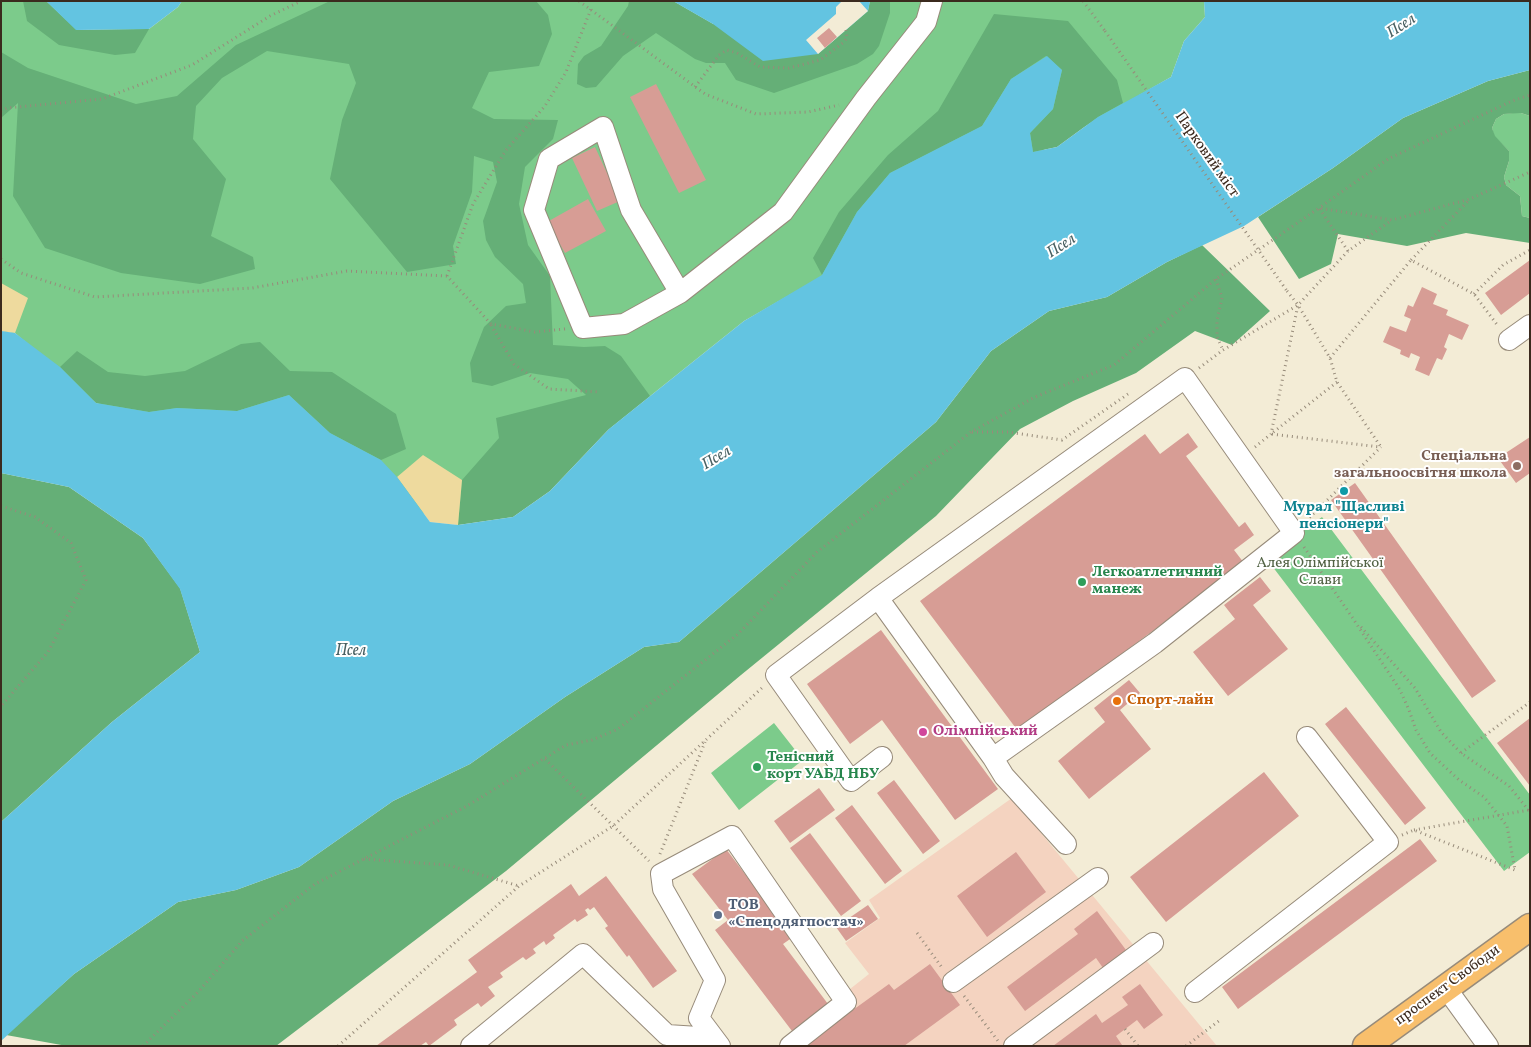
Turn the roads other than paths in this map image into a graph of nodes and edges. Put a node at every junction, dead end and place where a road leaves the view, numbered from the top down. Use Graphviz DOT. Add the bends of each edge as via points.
graph roads {
  1 [pos="932,1"];
  2 [pos="680,293"];
  3 [pos="1530,325"];
  4 [pos="1509,340"];
  5 [pos="878,598"];
  6 [pos="1307,737"];
  7 [pos="882,757"];
  8 [pos="993,758"];
  9 [pos="1066,844"];
  10 [pos="1098,878"];
  11 [pos="1530,927"];
  12 [pos="1153,943"];
  13 [pos="953,982"];
  14 [pos="1446,988"];
  15 [pos="1195,992"];
  16 [pos="717,1042"];
  17 [pos="471,1046"];
  18 [pos="790,1046"];
  19 [pos="1014,1046"];
  20 [pos="1366,1046"];
  21 [pos="1488,1046"];
  1 -- 2 [label="street" via="926,22 783,212"];
  2 -- 2 [label="street" via="624,324 583,328 534,210 549,159 602,127 631,210"];
  3 -- 4 [label="street"];
  5 -- 7 [label="street" via="776,675 851,781"];
  5 -- 8 [label="street"];
  5 -- 8 [label="street" via="1185,378 1294,533 1155,643"];
  6 -- 15 [label="street" via="1388,842"];
  8 -- 9 [label="street" via="1004,776"];
  10 -- 13 [label="street"];
  11 -- 14 [label="main road, проспект Свободи"];
  12 -- 19 [label="street"];
  14 -- 20 [label="main road, проспект Свободи"];
  14 -- 21 [label="street"];
  16 -- 17 [label="street" via="667,1035 583,954"];
  16 -- 18 [label="street" via="699,1018 715,980 663,889 660,873 732,836 846,1002"];
}
